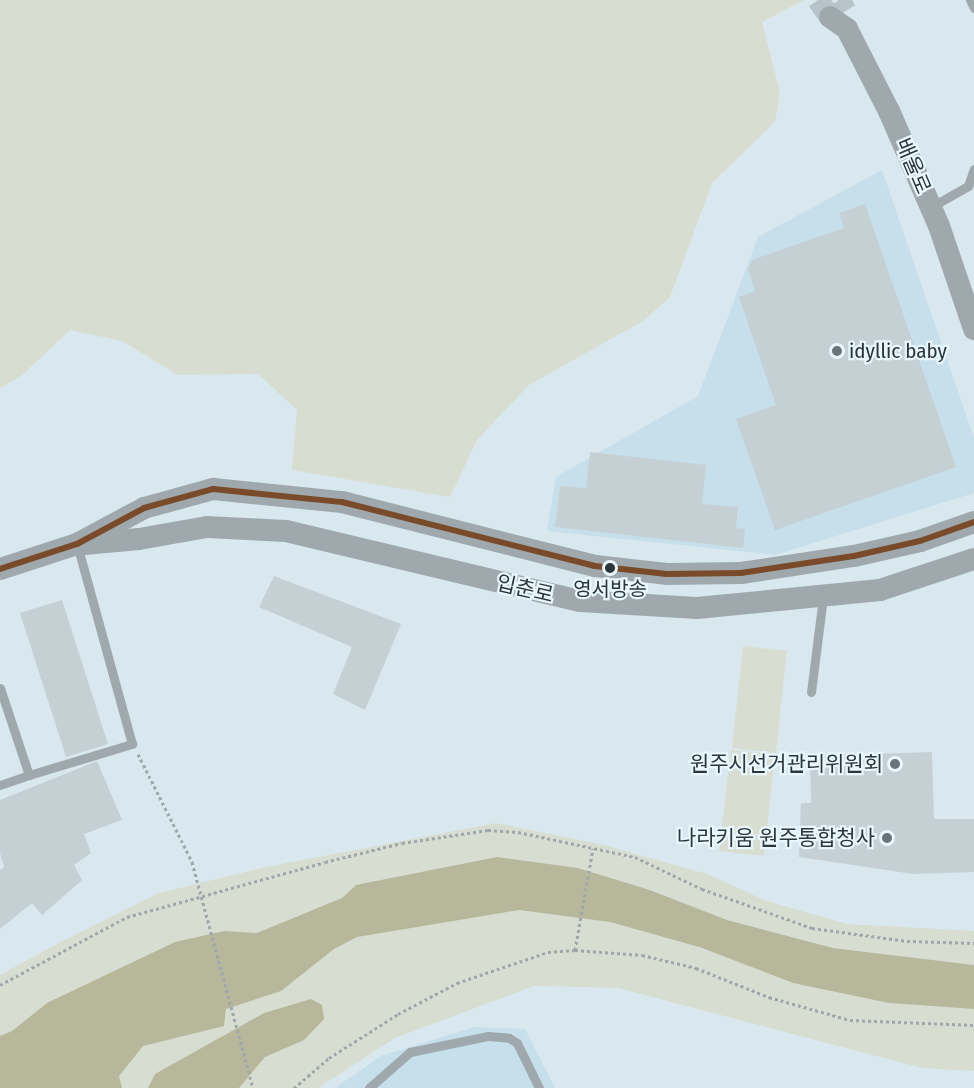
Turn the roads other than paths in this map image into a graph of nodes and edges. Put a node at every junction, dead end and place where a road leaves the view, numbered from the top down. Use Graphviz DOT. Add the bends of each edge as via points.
graph roads {
  1 [pos="970,0"];
  2 [pos="974,8"];
  3 [pos="841,19"];
  4 [pos="974,169"];
  5 [pos="931,207"];
  6 [pos="974,329"];
  7 [pos="974,522"];
  8 [pos="77,544"];
  9 [pos="974,559"];
  10 [pos="0,569"];
  11 [pos="823,597"];
  12 [pos="0,688"];
  13 [pos="811,692"];
  14 [pos="29,775"];
  15 [pos="0,785"];
  16 [pos="369,1088"];
  17 [pos="539,1088"];
  1 -- 2 [label="lane"];
  3 -- 5 [label="street, 배울로" via="890,111"];
  4 -- 5 [label="lane" via="968,186"];
  5 -- 6 [label="street, 배울로"];
  7 -- 8 [label="street, 입춘로" via="920,541 854,556 741,573 667,574 595,566 342,502 213,489 144,508"];
  8 -- 10 [label="street, 입춘로"];
  8 -- 11 [label="street, 입춘로" via="139,539 207,526 286,531 580,601 697,608"];
  8 -- 14 [label="lane" via="132,744"];
  9 -- 11 [label="street, 입춘로" via="880,590"];
  11 -- 13 [label="lane"];
  12 -- 14 [label="lane"];
  14 -- 15 [label="lane"];
  16 -- 17 [label="lane" via="410,1052 488,1036 517,1043"];
}
